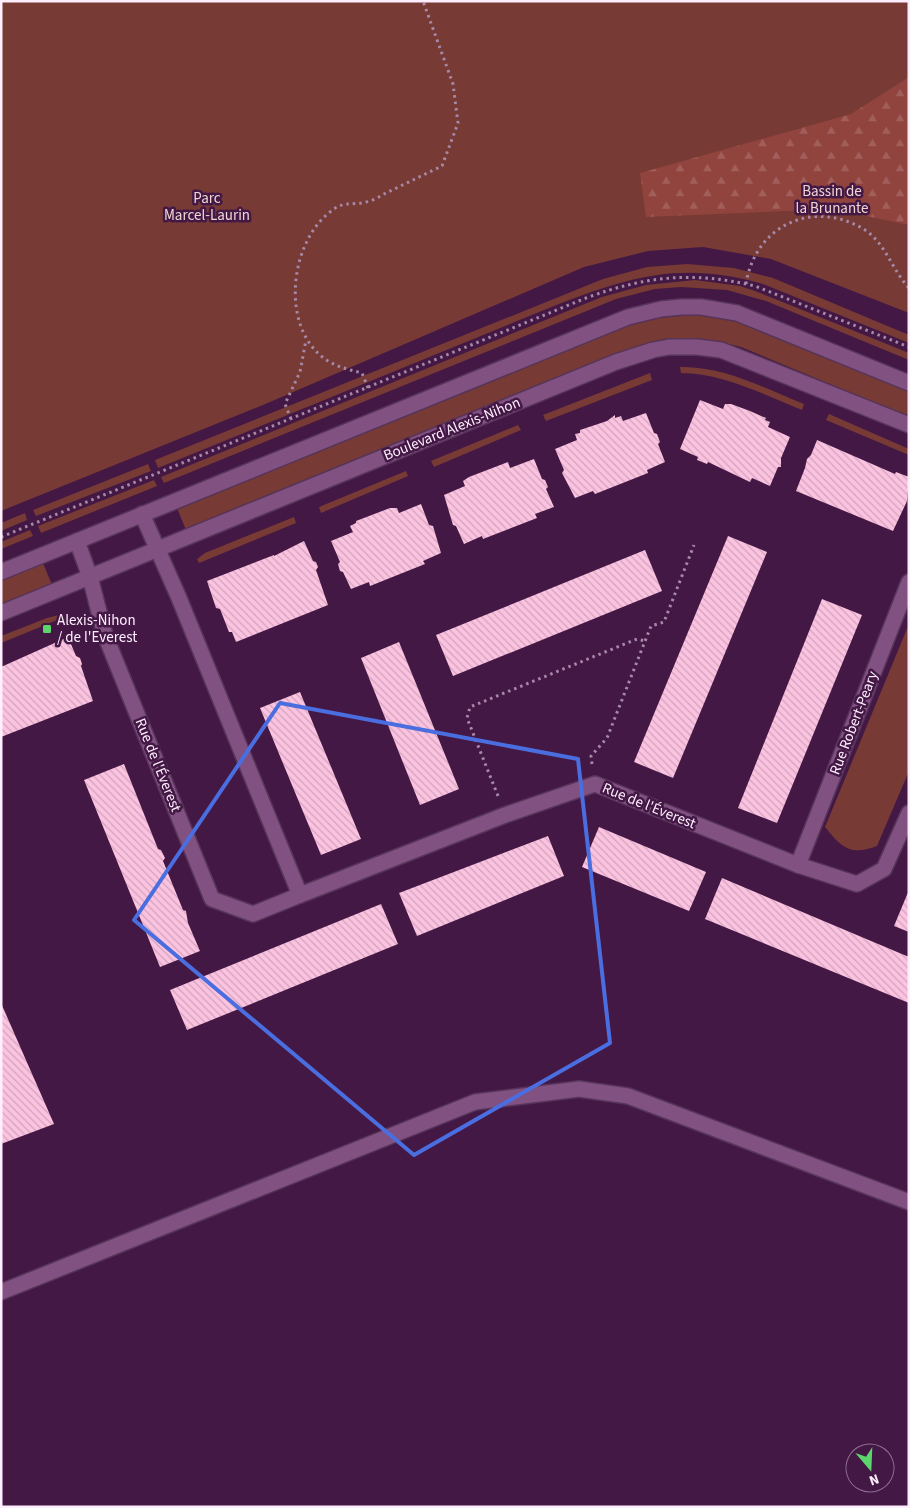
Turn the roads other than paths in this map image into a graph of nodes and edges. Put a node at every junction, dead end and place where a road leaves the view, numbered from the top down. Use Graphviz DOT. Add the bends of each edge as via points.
graph roads {
  1 [pos="909,383"];
  2 [pos="909,425"];
  3 [pos="142,514"];
  4 [pos="77,541"];
  5 [pos="156,550"];
  6 [pos="1,572"];
  7 [pos="90,577"];
  8 [pos="909,582"];
  9 [pos="1,613"];
  10 [pos="909,813"];
  11 [pos="798,865"];
  12 [pos="300,895"];
  13 [pos="909,1202"];
  14 [pos="1,1292"];
  1 -- 3 [label="street" via="737,313 701,307 661,309 628,317"];
  2 -- 5 [label="street, Boulevard Alexis-Nihon" via="727,352 697,346 653,350 616,362"];
  3 -- 4 [label="street"];
  3 -- 5 [label="street"];
  4 -- 6 [label="street"];
  4 -- 7 [label="street, Rue de l'Éverest"];
  5 -- 7 [label="street, Boulevard Alexis-Nihon"];
  5 -- 12 [label="street" via="179,598"];
  7 -- 9 [label="street, Boulevard Alexis-Nihon"];
  7 -- 12 [label="street, Rue de l'Éverest" via="105,635 212,899 253,914"];
  8 -- 11 [label="street, Rue Robert-Peary"];
  10 -- 11 [label="street, Rue de l'Éverest" via="884,869 857,884"];
  11 -- 12 [label="street, Rue de l'Éverest" via="595,784 505,815"];
  13 -- 14 [label="street" via="628,1096 579,1088 475,1102"];
}
